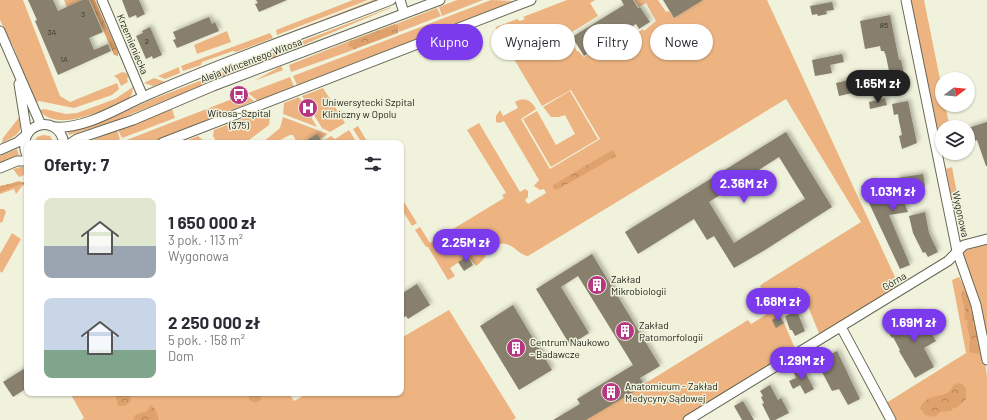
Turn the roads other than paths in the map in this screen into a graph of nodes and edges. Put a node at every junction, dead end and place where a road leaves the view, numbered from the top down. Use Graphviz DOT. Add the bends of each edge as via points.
graph roads {
  1 [pos="102,0"];
  2 [pos="392,0"];
  3 [pos="400,0"];
  4 [pos="440,0"];
  5 [pos="531,0"];
  6 [pos="906,0"];
  7 [pos="404,13"];
  8 [pos="0,31"];
  9 [pos="16,69"];
  10 [pos="143,97"];
  11 [pos="41,125"];
  12 [pos="55,127"];
  13 [pos="26,135"];
  14 [pos="25,140"];
  15 [pos="63,140"];
  16 [pos="77,140"];
  17 [pos="170,140"];
  18 [pos="0,150"];
  19 [pos="24,161"];
  20 [pos="0,168"];
  21 [pos="987,239"];
  22 [pos="957,251"];
  23 [pos="841,327"];
  24 [pos="987,360"];
  25 [pos="688,420"];
  26 [pos="891,420"];
  1 -- 10 [label="street, Krzemieniecka"];
  2 -- 10 [label="street, Aleja Wincentego Witosa"];
  3 -- 7 [label="street"];
  4 -- 7 [label="street, Aleja Wincentego Witosa"];
  5 -- 17 [label="street"];
  6 -- 22 [label="street, Wygonowa"];
  7 -- 16 [label="street, Aleja Wincentego Witosa"];
  8 -- 9 [label="street"];
  9 -- 11 [label="street"];
  9 -- 13 [label="street"];
  10 -- 12 [label="street, Aleja Wincentego Witosa" via="92,119 66,127"];
  11 -- 12 [label="street, Aleja Wincentego Witosa"];
  11 -- 13 [label="street"];
  12 -- 15 [label="street"];
  13 -- 14 [label="street"];
  13 -- 18 [label="street" via="18,142"];
  19 -- 20 [label="street"];
  21 -- 22 [label="street, Górna" via="964,245"];
  22 -- 23 [label="street, Górna" via="948,261"];
  22 -- 24 [label="street, Wygonowa" via="976,306"];
  23 -- 25 [label="street, Górna"];
  23 -- 26 [label="street"];
}
